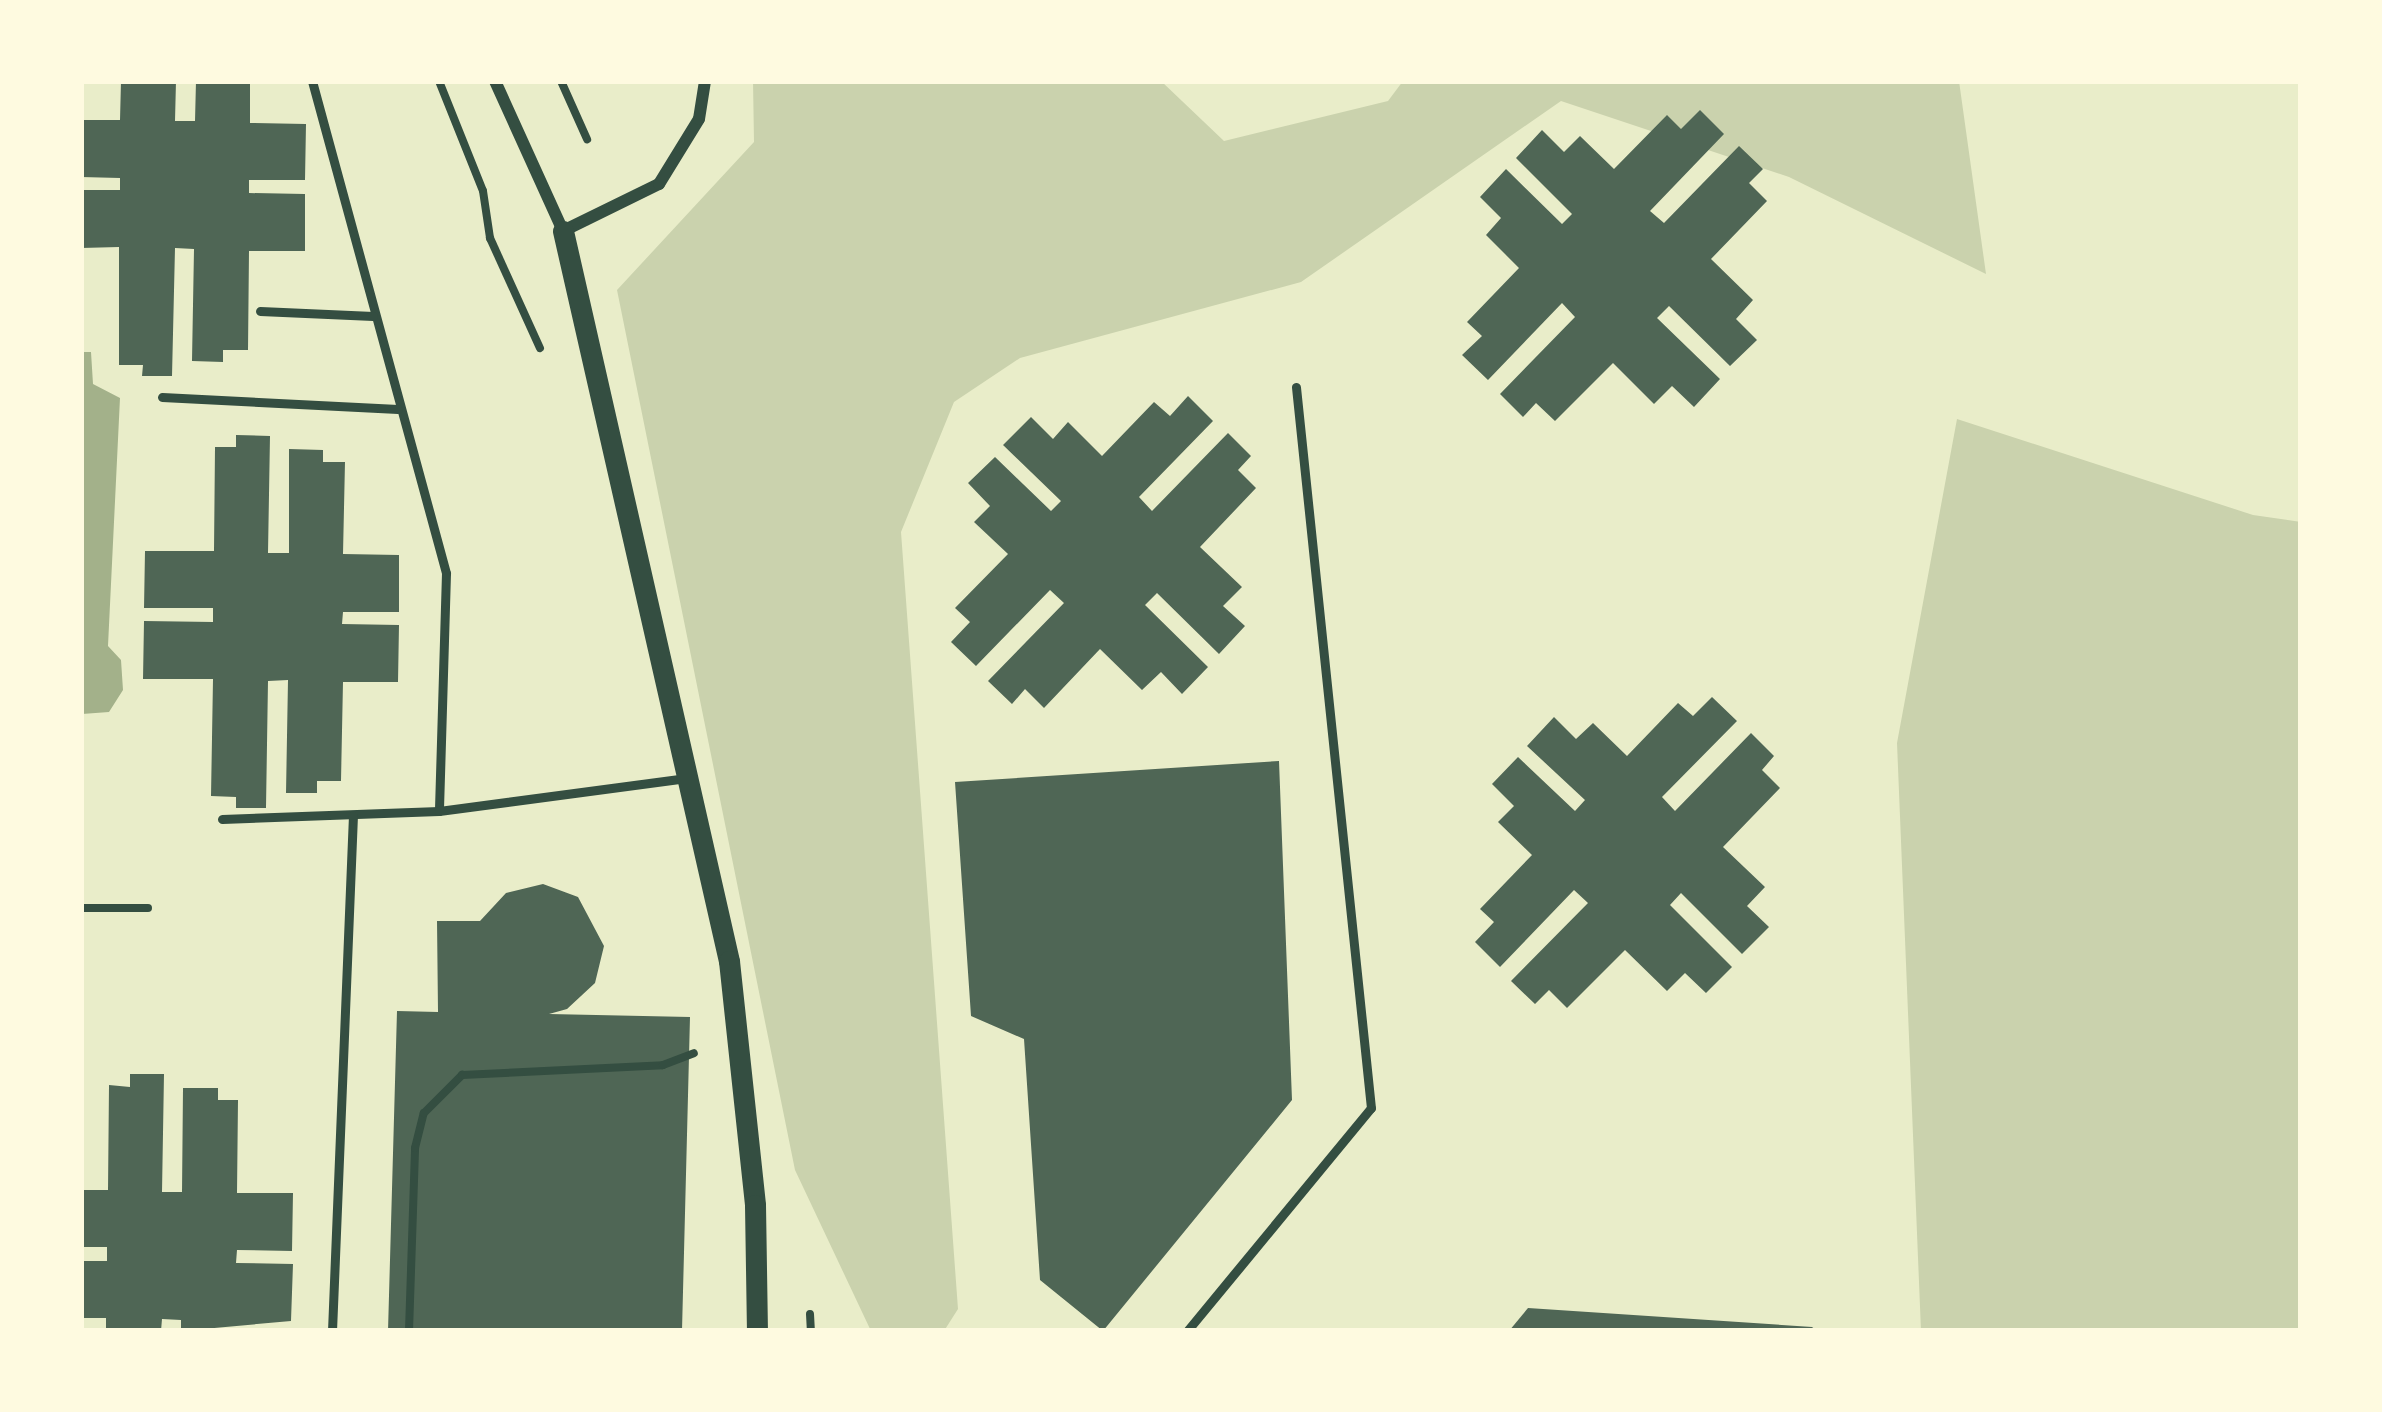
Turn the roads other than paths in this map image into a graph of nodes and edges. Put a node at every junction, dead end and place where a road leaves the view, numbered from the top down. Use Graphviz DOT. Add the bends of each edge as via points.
graph roads {
  1 [pos="312,81"];
  2 [pos="495,81"];
  3 [pos="705,81"];
  4 [pos="563,231"];
  5 [pos="260,311"];
  6 [pos="373,316"];
  7 [pos="1296,387"];
  8 [pos="162,397"];
  9 [pos="398,409"];
  10 [pos="685,778"];
  11 [pos="439,811"];
  12 [pos="353,815"];
  13 [pos="222,819"];
  14 [pos="332,1331"];
  15 [pos="757,1331"];
  16 [pos="1187,1331"];
  1 -- 6 [label="lane"];
  2 -- 4 [label="street"];
  3 -- 4 [label="street" via="699,119 658,184"];
  4 -- 10 [label="street"];
  5 -- 6 [label="lane"];
  6 -- 9 [label="lane"];
  7 -- 16 [label="lane" via="1371,1108"];
  8 -- 9 [label="lane"];
  9 -- 11 [label="lane" via="446,572"];
  10 -- 11 [label="lane"];
  10 -- 15 [label="street" via="732,984 755,1205"];
  11 -- 12 [label="lane"];
  12 -- 13 [label="lane"];
  12 -- 14 [label="lane"];
}
